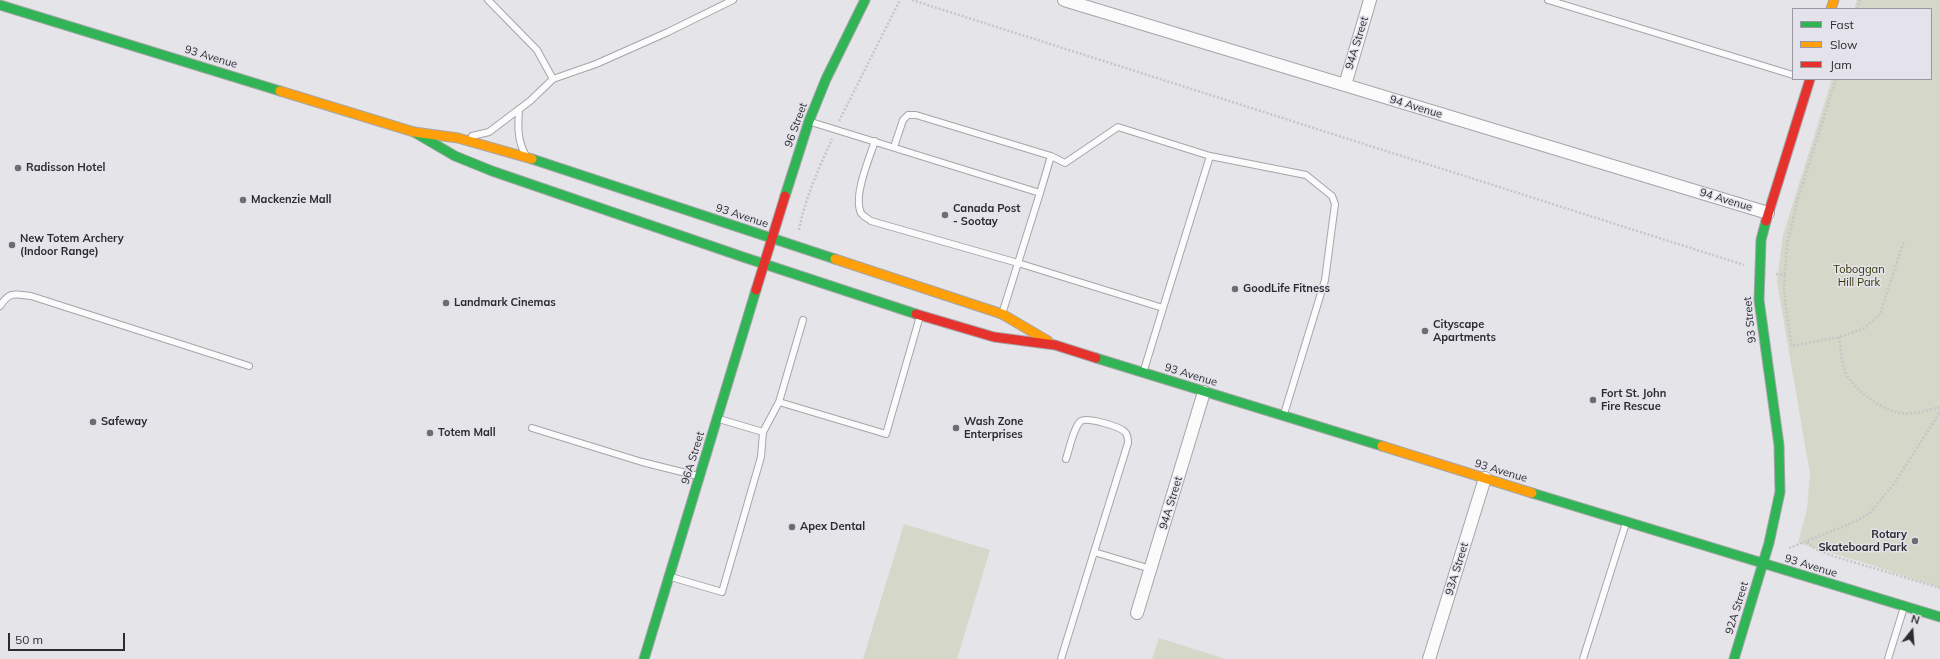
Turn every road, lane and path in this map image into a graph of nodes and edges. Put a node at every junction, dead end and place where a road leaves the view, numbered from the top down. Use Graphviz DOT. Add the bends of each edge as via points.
graph roads {
  1 [pos="488,0"];
  2 [pos="733,0"];
  3 [pos="865,0"];
  4 [pos="900,0"];
  5 [pos="912,0"];
  6 [pos="1064,0"];
  7 [pos="1370,0"];
  8 [pos="1548,0"];
  9 [pos="0,5"];
  10 [pos="1792,75"];
  11 [pos="554,79"];
  12 [pos="1809,80"];
  13 [pos="1836,80"];
  14 [pos="1345,85"];
  15 [pos="519,109"];
  16 [pos="809,121"];
  17 [pos="836,129"];
  18 [pos="414,132"];
  19 [pos="458,138"];
  20 [pos="874,142"];
  21 [pos="894,148"];
  22 [pos="1051,156"];
  23 [pos="1210,156"];
  24 [pos="528,158"];
  25 [pos="1040,193"];
  26 [pos="1768,213"];
  27 [pos="799,230"];
  28 [pos="772,238"];
  29 [pos="1904,241"];
  30 [pos="1726,258"];
  31 [pos="1018,263"];
  32 [pos="765,264"];
  33 [pos="0,306"];
  34 [pos="1163,308"];
  35 [pos="1002,314"];
  36 [pos="920,315"];
  37 [pos="803,320"];
  38 [pos="1839,337"];
  39 [pos="1055,345"];
  40 [pos="249,366"];
  41 [pos="1144,373"];
  42 [pos="1204,392"];
  43 [pos="779,402"];
  44 [pos="1940,407"];
  45 [pos="1940,412"];
  46 [pos="1283,417"];
  47 [pos="717,418"];
  48 [pos="532,428"];
  49 [pos="763,432"];
  50 [pos="1066,459"];
  51 [pos="700,476"];
  52 [pos="1485,478"];
  53 [pos="1626,522"];
  54 [pos="1807,542"];
  55 [pos="1789,548"];
  56 [pos="1094,552"];
  57 [pos="1763,563"];
  58 [pos="1151,569"];
  59 [pos="669,577"];
  60 [pos="1940,588"];
  61 [pos="1904,606"];
  62 [pos="1137,613"];
  63 [pos="1940,617"];
  64 [pos="644,659"];
  65 [pos="1061,659"];
  66 [pos="1429,659"];
  67 [pos="1583,659"];
  68 [pos="1734,659"];
  69 [pos="1888,659"];
  1 -- 11 [label="lane" via="537,50"];
  2 -- 11 [label="lane" via="596,64"];
  3 -- 16 [label="main road, 96 Street" via="826,79"];
  4 -- 17 [label="path"];
  5 -- 30 [label="path"];
  6 -- 14 [label="street, 94 Avenue"];
  7 -- 14 [label="street, 94A Street"];
  8 -- 10 [label="lane"];
  9 -- 18 [label="main road, 93 Avenue"];
  11 -- 15 [label="lane"];
  12 -- 26 [label="main road, 93 Street"];
  13 -- 38 [label="path" via="1790,226 1784,288 1792,346"];
  14 -- 26 [label="street, 94 Avenue"];
  15 -- 19 [label="lane" via="489,132"];
  15 -- 24 [label="lane" via="520,145"];
  16 -- 17 [label="lane"];
  16 -- 28 [label="main road, 96 Street"];
  17 -- 20 [label="lane"];
  17 -- 27 [label="path" via="820,166"];
  18 -- 19 [label="main road, 93 Avenue"];
  18 -- 32 [label="main road, 93 Avenue" via="455,156 492,171"];
  19 -- 24 [label="main road, 93 Avenue"];
  20 -- 21 [label="lane"];
  20 -- 31 [label="lane" via="860,190 858,204 862,215 871,221"];
  21 -- 22 [label="lane" via="903,120 908,115 916,115"];
  21 -- 25 [label="lane"];
  22 -- 23 [label="lane" via="1066,163 1118,127"];
  22 -- 25 [label="lane"];
  23 -- 34 [label="lane"];
  23 -- 46 [label="lane" via="1306,175 1332,196 1335,204 1325,280"];
  24 -- 28 [label="main road, 93 Avenue"];
  25 -- 31 [label="lane"];
  26 -- 57 [label="main road, 93 Street" via="1759,257 1759,300 1775,410 1780,467 1778,505"];
  28 -- 32 [label="main road, 96 Street"];
  28 -- 35 [label="main road, 93 Avenue"];
  29 -- 38 [label="path" via="1880,314 1863,329"];
  31 -- 34 [label="lane"];
  31 -- 35 [label="lane"];
  32 -- 36 [label="main road, 93 Avenue"];
  32 -- 47 [label="main road, 96A Street"];
  33 -- 40 [label="lane" via="6,297 14,294 31,296"];
  34 -- 41 [label="lane"];
  35 -- 39 [label="main road, 93 Avenue"];
  36 -- 39 [label="main road, 93 Avenue" via="994,337"];
  36 -- 43 [label="lane" via="886,434"];
  37 -- 43 [label="lane"];
  38 -- 44 [label="path" via="1845,370 1857,389 1884,408 1900,413 1918,413"];
  39 -- 41 [label="main road, 93 Avenue"];
  41 -- 42 [label="main road, 93 Avenue"];
  42 -- 46 [label="main road, 93 Avenue"];
  42 -- 58 [label="street, 94A Street"];
  43 -- 49 [label="lane"];
  45 -- 54 [label="path" via="1894,484 1869,514"];
  46 -- 52 [label="main road, 93 Avenue"];
  47 -- 49 [label="lane"];
  47 -- 51 [label="main road, 96A Street"];
  48 -- 51 [label="lane" via="642,462"];
  49 -- 59 [label="lane" via="761,457 722,592"];
  50 -- 56 [label="lane" via="1076,428 1079,422 1085,419 1124,430 1128,436"];
  51 -- 59 [label="main road, 96A Street"];
  52 -- 53 [label="main road, 93 Avenue"];
  52 -- 66 [label="street, 93A Street"];
  53 -- 57 [label="main road, 93 Avenue"];
  53 -- 67 [label="lane"];
  54 -- 55 [label="path"];
  54 -- 60 [label="path" via="1814,549 1833,556"];
  56 -- 58 [label="lane"];
  56 -- 65 [label="lane"];
  57 -- 61 [label="main road, 93 Avenue"];
  57 -- 68 [label="main road, 92A Street"];
  58 -- 62 [label="street, 94A Street"];
  59 -- 64 [label="main road, 96A Street"];
  61 -- 63 [label="main road, 93 Avenue"];
  61 -- 69 [label="lane"];
}
